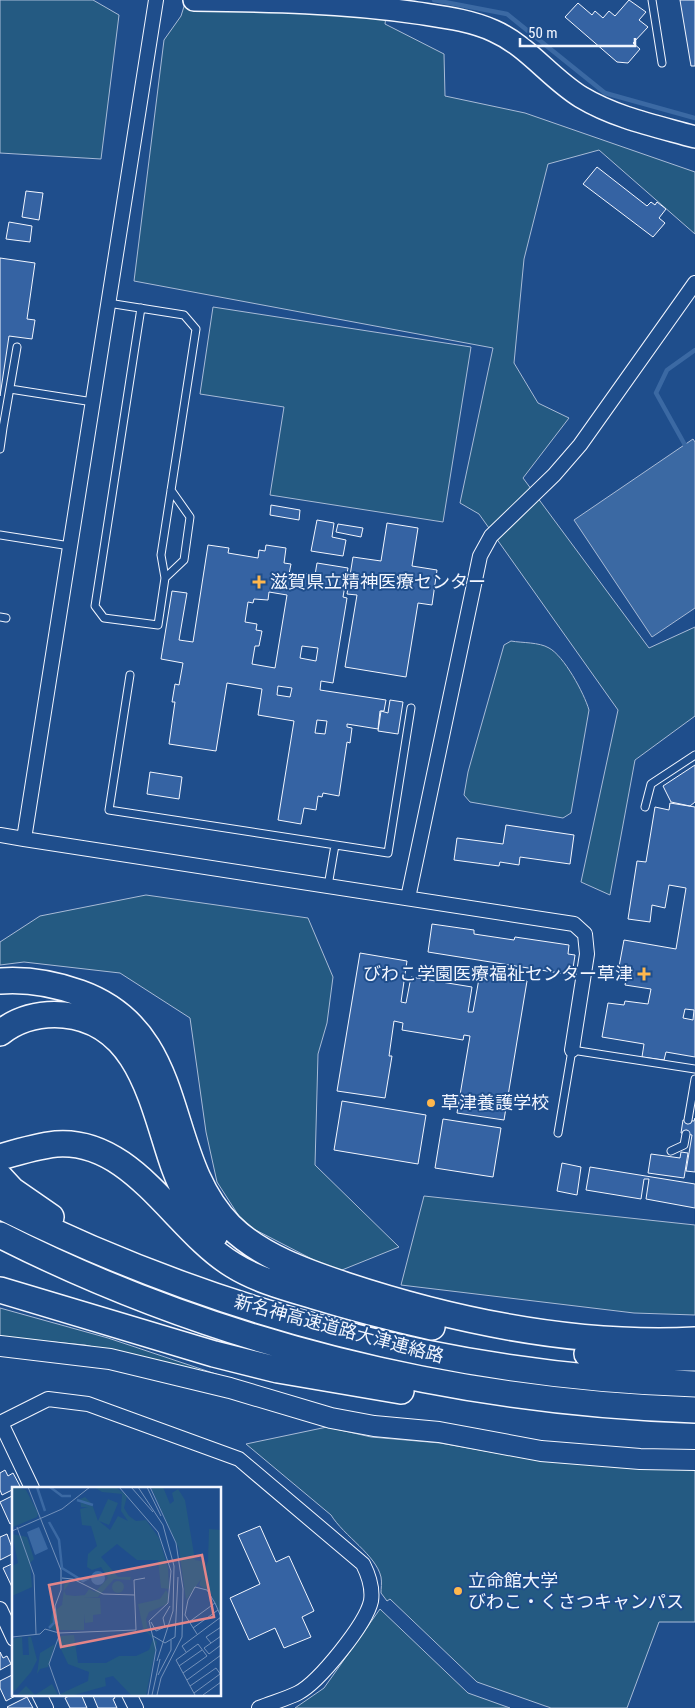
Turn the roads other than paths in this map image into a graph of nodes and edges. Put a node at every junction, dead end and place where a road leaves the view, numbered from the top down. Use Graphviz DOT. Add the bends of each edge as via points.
graph roads {
  1 [pos="156,0"];
  2 [pos="194,0"];
  3 [pos="652,0"];
  4 [pos="662,63"];
  5 [pos="695,137"];
  6 [pos="695,283"];
  7 [pos="108,303"];
  8 [pos="141,308"];
  9 [pos="17,347"];
  10 [pos="10,389"];
  11 [pos="93,402"];
  12 [pos="2,428"];
  13 [pos="0,449"];
  14 [pos="172,490"];
  15 [pos="0,535"];
  16 [pos="70,546"];
  17 [pos="165,578"];
  18 [pos="130,675"];
  19 [pos="410,708"];
  20 [pos="695,755"];
  21 [pos="645,807"];
  22 [pos="0,835"];
  23 [pos="24,839"];
  24 [pos="335,845"];
  25 [pos="328,886"];
  26 [pos="408,898"];
  27 [pos="1,981"];
  28 [pos="0,1033"];
  29 [pos="572,1050"];
  30 [pos="695,1069"];
  31 [pos="695,1079"];
  32 [pos="688,1120"];
  33 [pos="558,1133"];
  34 [pos="686,1134"];
  35 [pos="671,1151"];
  36 [pos="2,1167"];
  37 [pos="0,1206"];
  38 [pos="0,1235"];
  39 [pos="152,1273"];
  40 [pos="0,1290"];
  41 [pos="297,1291"];
  42 [pos="695,1340"];
  43 [pos="0,1346"];
  44 [pos="695,1358"];
  45 [pos="695,1384"];
  46 [pos="596,1404"];
  47 [pos="695,1410"];
  48 [pos="0,1423"];
  49 [pos="695,1460"];
  50 [pos="32,1487"];
  51 [pos="0,1610"];
  52 [pos="12,1635"];
  53 [pos="40,1696"];
  54 [pos="130,1696"];
  55 [pos="46,1708"];
  56 [pos="136,1708"];
  57 [pos="259,1708"];
  1 -- 7 [label="street"];
  2 -- 5 [label="main road" via="355,5 461,20 494,30 514,42 580,96 616,114"];
  3 -- 4 [label="lane"];
  6 -- 26 [label="street" via="580,445 491,536 480,556"];
  7 -- 8 [label="lane"];
  7 -- 11 [label="street"];
  8 -- 14 [label="lane" via="184,315 196,329"];
  8 -- 17 [label="lane" via="95,606 104,618 158,625"];
  9 -- 10 [label="lane"];
  10 -- 11 [label="lane"];
  10 -- 12 [label="lane"];
  11 -- 16 [label="street"];
  12 -- 13 [label="lane"];
  14 -- 17 [label="lane" via="161,555"];
  14 -- 17 [label="lane" via="190,517 184,560"];
  15 -- 16 [label="lane"];
  16 -- 23 [label="street"];
  18 -- 24 [label="lane" via="109,810"];
  19 -- 24 [label="lane" via="388,853"];
  20 -- 21 [label="lane" via="651,784"];
  22 -- 23 [label="street"];
  23 -- 25 [label="street"];
  24 -- 25 [label="lane"];
  25 -- 26 [label="street"];
  26 -- 29 [label="street" via="574,924 585,934 587,954"];
  27 -- 42 [label="highway" via="65,987 96,998 121,1014 140,1034 155,1058 186,1146 214,1205 231,1227 281,1260 317,1276 418,1307 524,1330 592,1339"];
  28 -- 41 [label="highway" via="29,1017 53,1014 95,1023 114,1036 145,1078 175,1169 206,1226 241,1260"];
  29 -- 30 [label="lane"];
  29 -- 33 [label="lane"];
  31 -- 32 [label="lane"];
  34 -- 35 [label="lane" via="684,1144"];
  36 -- 39 [label="highway" via="12,1190 56,1221"];
  36 -- 41 [label="highway" via="33,1148 58,1144 99,1152 136,1175 214,1252 234,1266"];
  37 -- 39 [label="highway, 新名神高速道路大津連絡路"];
  38 -- 46 [label="highway, 新名神高速道路大津連絡路" via="132,1296 290,1349 376,1370"];
  39 -- 45 [label="highway, 新名神高速道路大津連絡路" via="330,1330 443,1358 545,1372"];
  40 -- 46 [label="highway" via="214,1354 336,1381 468,1400"];
  41 -- 44 [label="highway" via="380,1315 490,1340 613,1357"];
  43 -- 49 [label="street" via="110,1359 230,1388 331,1418 374,1426 439,1432 541,1451"];
  46 -- 47 [label="highway, 新名神高速道路大津連絡路"];
  48 -- 50 [label="street"];
  48 -- 57 [label="street" via="48,1399 88,1404 239,1459 363,1564 371,1586 370,1601 365,1615 345,1644 298,1693"];
  51 -- 52 [label="street"];
  53 -- 55 [label="street"];
  54 -- 56 [label="street"];
}
